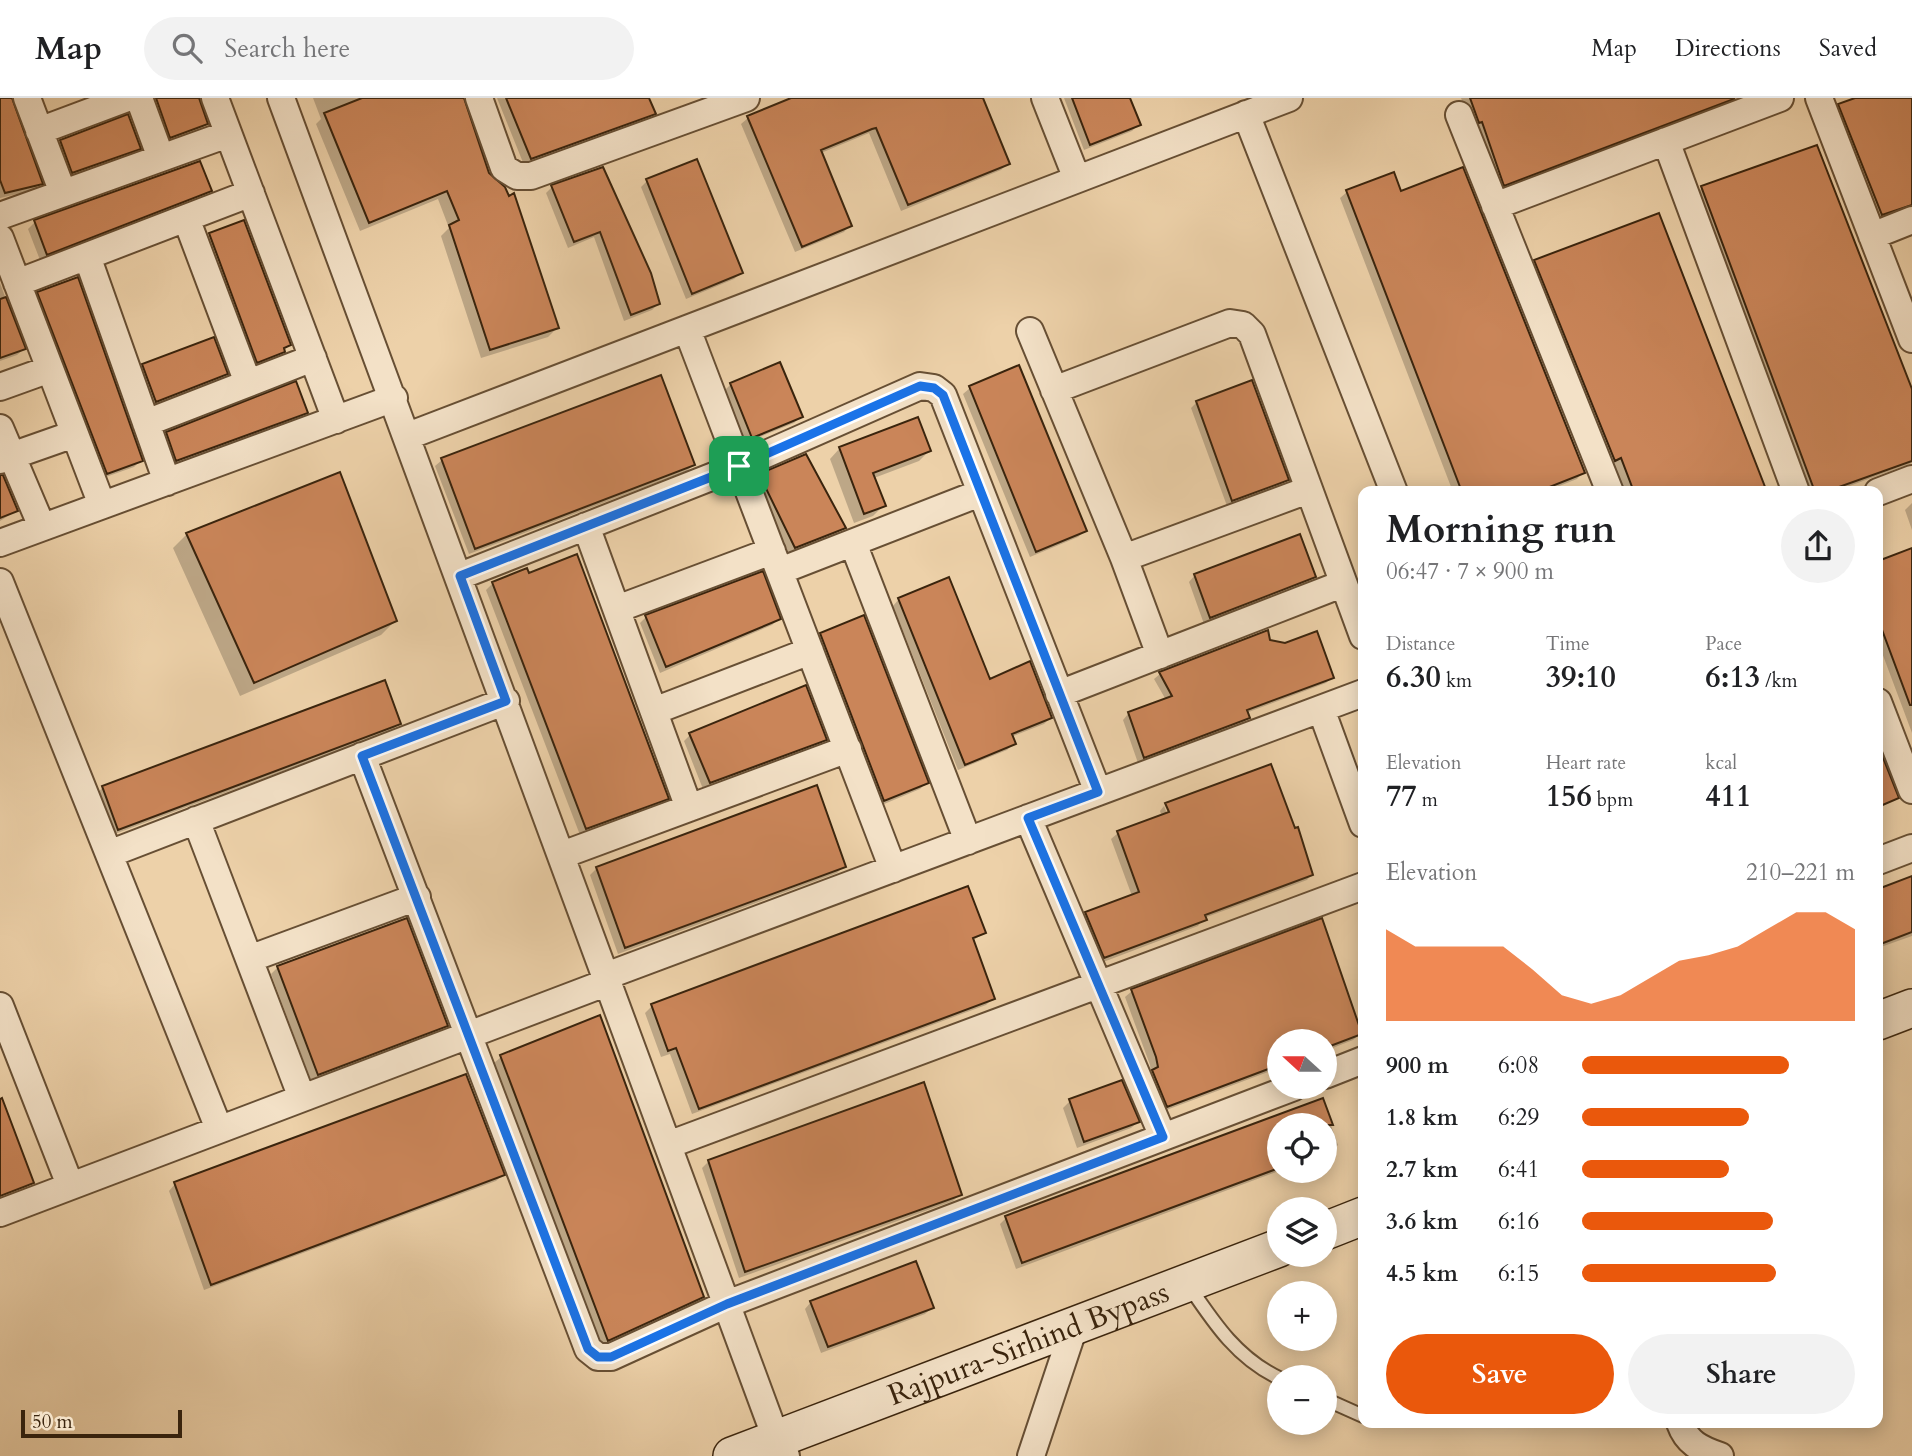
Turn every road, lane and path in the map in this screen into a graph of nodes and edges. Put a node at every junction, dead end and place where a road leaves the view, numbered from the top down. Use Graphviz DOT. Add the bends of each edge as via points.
graph roads {
  1 [pos="27,98"];
  2 [pos="127,98"];
  3 [pos="139,98"];
  4 [pos="215,98"];
  5 [pos="281,98"];
  6 [pos="479,98"];
  7 [pos="746,98"];
  8 [pos="1045,98"];
  9 [pos="1289,98"];
  10 [pos="1780,98"];
  11 [pos="1819,98"];
  12 [pos="684,109"];
  13 [pos="1246,114"];
  14 [pos="1459,115"];
  15 [pos="40,131"];
  16 [pos="228,134"];
  17 [pos="1666,141"];
  18 [pos="161,158"];
  19 [pos="1077,179"];
  20 [pos="63,193"];
  21 [pos="251,193"];
  22 [pos="1495,206"];
  23 [pos="0,216"];
  24 [pos="186,218"];
  25 [pos="1912,220"];
  26 [pos="1872,236"];
  27 [pos="0,238"];
  28 [pos="87,256"];
  29 [pos="17,283"];
  30 [pos="687,329"];
  31 [pos="1030,331"];
  32 [pos="1912,339"];
  33 [pos="313,358"];
  34 [pos="50,369"];
  35 [pos="248,383"];
  36 [pos="0,387"];
  37 [pos="1054,390"];
  38 [pos="394,398"];
  39 [pos="336,420"];
  40 [pos="146,423"];
  41 [pos="0,428"];
  42 [pos="74,434"];
  43 [pos="408,436"];
  44 [pos="7,457"];
  45 [pos="739,466"];
  46 [pos="1912,479"];
  47 [pos="166,482"];
  48 [pos="1392,486"];
  49 [pos="1608,486"];
  50 [pos="1794,486"];
  51 [pos="1308,490"];
  52 [pos="1883,490"];
  53 [pos="981,493"];
  54 [pos="102,505"];
  55 [pos="586,526"];
  56 [pos="42,527"];
  57 [pos="0,542"];
  58 [pos="853,543"];
  59 [pos="1124,558"];
  60 [pos="776,561"];
  61 [pos="460,576"];
  62 [pos="0,582"];
  63 [pos="1342,584"];
  64 [pos="617,609"];
  65 [pos="1358,624"];
  66 [pos="810,651"];
  67 [pos="1160,655"];
  68 [pos="1059,694"];
  69 [pos="1358,695"];
  70 [pos="506,701"];
  71 [pos="1321,709"];
  72 [pos="654,712"];
  73 [pos="1883,715"];
  74 [pos="848,749"];
  75 [pos="362,756"];
  76 [pos="1912,790"];
  77 [pos="1098,792"];
  78 [pos="689,808"];
  79 [pos="1358,810"];
  80 [pos="1028,818"];
  81 [pos="196,820"];
  82 [pos="968,841"];
  83 [pos="1912,848"];
  84 [pos="109,854"];
  85 [pos="562,855"];
  86 [pos="1883,859"];
  87 [pos="893,869"];
  88 [pos="1358,888"];
  89 [pos="416,897"];
  90 [pos="249,959"];
  91 [pos="607,979"];
  92 [pos="1098,985"];
  93 [pos="0,1006"];
  94 [pos="1912,1008"];
  95 [pos="1883,1019"];
  96 [pos="470,1034"];
  97 [pos="1358,1062"];
  98 [pos="1337,1070"];
  99 [pos="1267,1097"];
  100 [pos="302,1098"];
  101 [pos="219,1129"];
  102 [pos="1163,1137"];
  103 [pos="668,1144"];
  104 [pos="70,1185"];
  105 [pos="0,1213"];
  106 [pos="1358,1218"];
  107 [pos="1337,1226"];
  108 [pos="1267,1252"];
  109 [pos="1187,1282"];
  110 [pos="727,1304"];
  111 [pos="1075,1324"];
  112 [pos="1267,1370"];
  113 [pos="1337,1404"];
  114 [pos="1358,1414"];
  115 [pos="1682,1428"];
  116 [pos="782,1449"];
  117 [pos="1040,1453"];
  118 [pos="732,1456"];
  119 [pos="1720,1456"];
  1 -- 15 [label="street"];
  2 -- 15 [label="street"];
  3 -- 18 [label="street"];
  4 -- 16 [label="street"];
  5 -- 38 [label="street"];
  6 -- 12 [label="street" via="504,168 517,176 531,176"];
  7 -- 12 [label="street"];
  8 -- 19 [label="street"];
  9 -- 13 [label="street"];
  10 -- 17 [label="street"];
  11 -- 26 [label="street"];
  13 -- 19 [label="street"];
  13 -- 48 [label="street"];
  14 -- 22 [label="street"];
  15 -- 20 [label="street"];
  16 -- 18 [label="street"];
  16 -- 21 [label="street"];
  17 -- 22 [label="street"];
  17 -- 50 [label="street"];
  18 -- 20 [label="street"];
  19 -- 30 [label="street"];
  20 -- 23 [label="street"];
  21 -- 24 [label="street"];
  21 -- 33 [label="street"];
  22 -- 49 [label="street"];
  24 -- 28 [label="street"];
  24 -- 35 [label="street"];
  25 -- 26 [label="street"];
  26 -- 32 [label="street"];
  27 -- 29 [label="street"];
  28 -- 29 [label="street"];
  28 -- 40 [label="street"];
  29 -- 34 [label="street"];
  30 -- 43 [label="street"];
  30 -- 45 [label="street"];
  31 -- 37 [label="street"];
  33 -- 35 [label="street"];
  33 -- 39 [label="street"];
  34 -- 36 [label="street"];
  34 -- 42 [label="street"];
  35 -- 40 [label="street"];
  37 -- 51 [label="street" via="1230,323 1243,325 1252,334"];
  37 -- 59 [label="street"];
  38 -- 39 [label="street"];
  38 -- 43 [label="street"];
  39 -- 47 [label="street"];
  40 -- 47 [label="street"];
  41 -- 44 [label="street"];
  42 -- 44 [label="street"];
  42 -- 54 [label="street"];
  43 -- 61 [label="street"];
  44 -- 56 [label="street"];
  45 -- 53 [label="street" via="920,386 943,395"];
  45 -- 55 [label="street"];
  45 -- 60 [label="street"];
  46 -- 52 [label="street"];
  47 -- 54 [label="street"];
  51 -- 59 [label="street"];
  51 -- 63 [label="street"];
  53 -- 58 [label="street"];
  53 -- 68 [label="street"];
  54 -- 56 [label="street"];
  55 -- 61 [label="street"];
  55 -- 64 [label="street"];
  56 -- 57 [label="street"];
  58 -- 60 [label="street"];
  58 -- 82 [label="street"];
  59 -- 67 [label="street"];
  60 -- 64 [label="street"];
  60 -- 66 [label="street"];
  61 -- 70 [label="street"];
  62 -- 84 [label="street"];
  63 -- 65 [label="street"];
  63 -- 67 [label="street"];
  64 -- 72 [label="street"];
  66 -- 72 [label="street"];
  66 -- 74 [label="street"];
  67 -- 68 [label="street"];
  68 -- 77 [label="street"];
  69 -- 71 [label="street"];
  70 -- 75 [label="street"];
  70 -- 85 [label="street"];
  71 -- 77 [label="street"];
  71 -- 79 [label="street"];
  72 -- 78 [label="street"];
  73 -- 76 [label="street"];
  74 -- 78 [label="street"];
  74 -- 87 [label="street"];
  75 -- 81 [label="street"];
  75 -- 89 [label="street"];
  77 -- 80 [label="street"];
  78 -- 85 [label="street"];
  80 -- 82 [label="street"];
  80 -- 92 [label="street"];
  81 -- 84 [label="street"];
  81 -- 90 [label="street"];
  82 -- 87 [label="street"];
  83 -- 86 [label="street"];
  84 -- 101 [label="street"];
  85 -- 91 [label="street"];
  87 -- 91 [label="street"];
  88 -- 92 [label="street"];
  89 -- 90 [label="street"];
  89 -- 96 [label="street"];
  90 -- 100 [label="street"];
  91 -- 96 [label="street"];
  91 -- 103 [label="street"];
  92 -- 102 [label="street"];
  92 -- 103 [label="street"];
  93 -- 104 [label="street"];
  94 -- 95 [label="main road"];
  96 -- 100 [label="street"];
  96 -- 110 [label="street" via="588,1349 598,1357 611,1357"];
  97 -- 98 [label="street"];
  99 -- 102 [label="street"];
  100 -- 101 [label="street"];
  101 -- 104 [label="street"];
  102 -- 110 [label="street"];
  103 -- 110 [label="street"];
  104 -- 105 [label="street"];
  106 -- 107 [label="main road"];
  108 -- 109 [label="main road, Rajpura-Sirhind Bypass"];
  109 -- 111 [label="main road, Rajpura-Sirhind Bypass"];
  109 -- 112 [label="lane" via="1219,1331"];
  110 -- 116 [label="street"];
  111 -- 116 [label="main road, Rajpura-Sirhind Bypass"];
  111 -- 117 [label="street"];
  113 -- 114 [label="lane"];
  115 -- 119 [label="street" via="1685,1437"];
  116 -- 118 [label="main road, Rajpura-Sirhind Bypass"];
}
